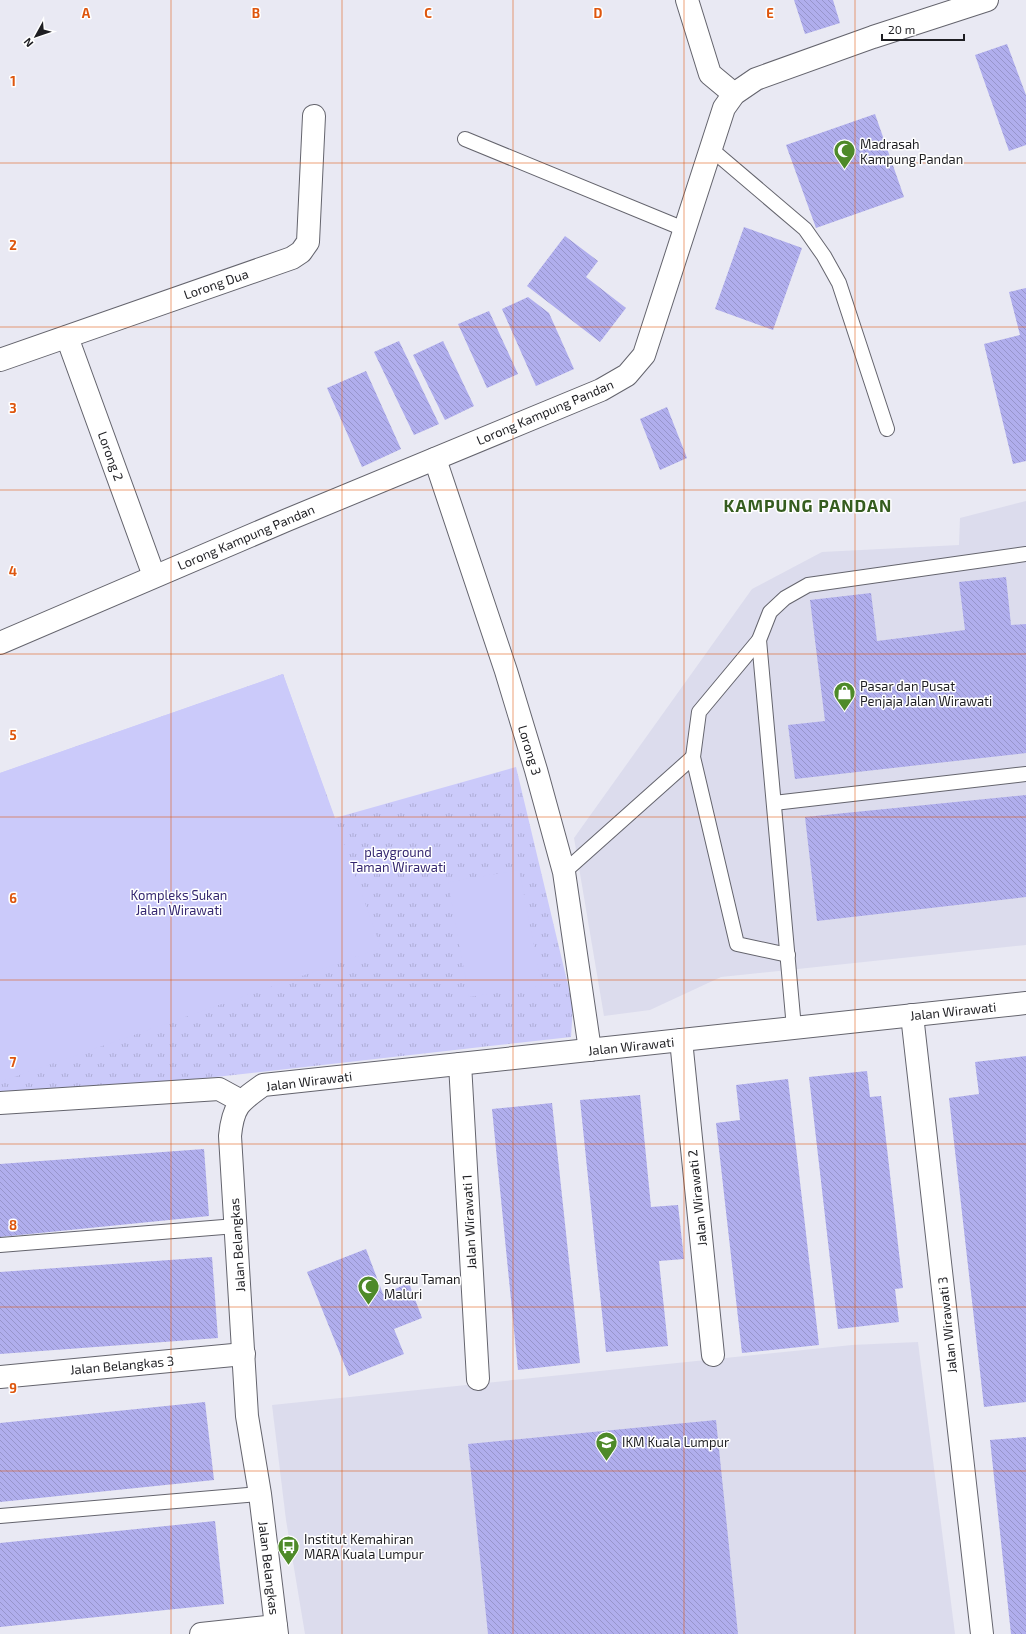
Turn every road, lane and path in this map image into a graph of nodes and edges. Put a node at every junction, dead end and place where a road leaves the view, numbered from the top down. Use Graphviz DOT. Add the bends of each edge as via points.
graph roads {
  1 [pos="687,0"];
  2 [pos="987,0"];
  3 [pos="734,94"];
  4 [pos="314,116"];
  5 [pos="465,139"];
  6 [pos="710,149"];
  7 [pos="684,229"];
  8 [pos="67,337"];
  9 [pos="0,360"];
  10 [pos="887,429"];
  11 [pos="435,459"];
  12 [pos="1026,554"];
  13 [pos="154,576"];
  14 [pos="759,640"];
  15 [pos="0,643"];
  16 [pos="694,757"];
  17 [pos="1026,774"];
  18 [pos="774,803"];
  19 [pos="564,872"];
  20 [pos="788,956"];
  21 [pos="1026,1003"];
  22 [pos="912,1015"];
  23 [pos="794,1028"];
  24 [pos="681,1040"];
  25 [pos="590,1050"];
  26 [pos="460,1064"];
  27 [pos="241,1101"];
  28 [pos="0,1103"];
  29 [pos="236,1226"];
  30 [pos="0,1245"];
  31 [pos="244,1354"];
  32 [pos="713,1355"];
  33 [pos="0,1377"];
  34 [pos="478,1379"];
  35 [pos="260,1494"];
  36 [pos="0,1516"];
  37 [pos="276,1630"];
  38 [pos="201,1634"];
  39 [pos="982,1634"];
  1 -- 3 [label="street" via="710,74"];
  2 -- 3 [label="street, Lorong Kampung Pandan" via="756,79"];
  3 -- 6 [label="street, Lorong Kampung Pandan" via="724,108"];
  4 -- 8 [label="street, Lorong Dua" via="308,242 302,252 292,258"];
  5 -- 7 [label="lane"];
  6 -- 7 [label="street, Lorong Kampung Pandan"];
  6 -- 10 [label="lane" via="805,229 824,256 839,283"];
  7 -- 11 [label="street, Lorong Kampung Pandan" via="644,355 627,375 601,390"];
  8 -- 9 [label="street, Lorong Dua"];
  8 -- 13 [label="street, Lorong 2"];
  11 -- 13 [label="street, Lorong Kampung Pandan"];
  11 -- 19 [label="street, Lorong 3" via="508,679"];
  12 -- 14 [label="lane" via="808,585 785,598 770,612"];
  13 -- 15 [label="street, Lorong Kampung Pandan"];
  14 -- 16 [label="lane" via="699,712"];
  14 -- 18 [label="lane"];
  16 -- 19 [label="lane"];
  16 -- 20 [label="lane" via="737,944"];
  17 -- 18 [label="lane"];
  18 -- 20 [label="lane"];
  19 -- 25 [label="street, Lorong 3"];
  20 -- 23 [label="lane"];
  21 -- 22 [label="street, Jalan Wirawati"];
  22 -- 23 [label="street, Jalan Wirawati"];
  22 -- 39 [label="street, Jalan Wirawati 3"];
  23 -- 24 [label="street, Jalan Wirawati"];
  24 -- 25 [label="street, Jalan Wirawati"];
  24 -- 32 [label="street, Jalan Wirawati 2"];
  25 -- 26 [label="street, Jalan Wirawati"];
  26 -- 27 [label="street, Jalan Wirawati" via="263,1085"];
  26 -- 34 [label="street, Jalan Wirawati 1"];
  27 -- 28 [label="street" via="219,1089"];
  27 -- 29 [label="street, Jalan Belangkas" via="232,1118 230,1136"];
  29 -- 30 [label="lane"];
  29 -- 31 [label="street, Jalan Belangkas"];
  31 -- 33 [label="street, Jalan Belangkas 3"];
  31 -- 35 [label="street, Jalan Belangkas" via="247,1416"];
  35 -- 36 [label="lane"];
  35 -- 37 [label="street, Jalan Belangkas"];
  37 -- 38 [label="street"];
}
